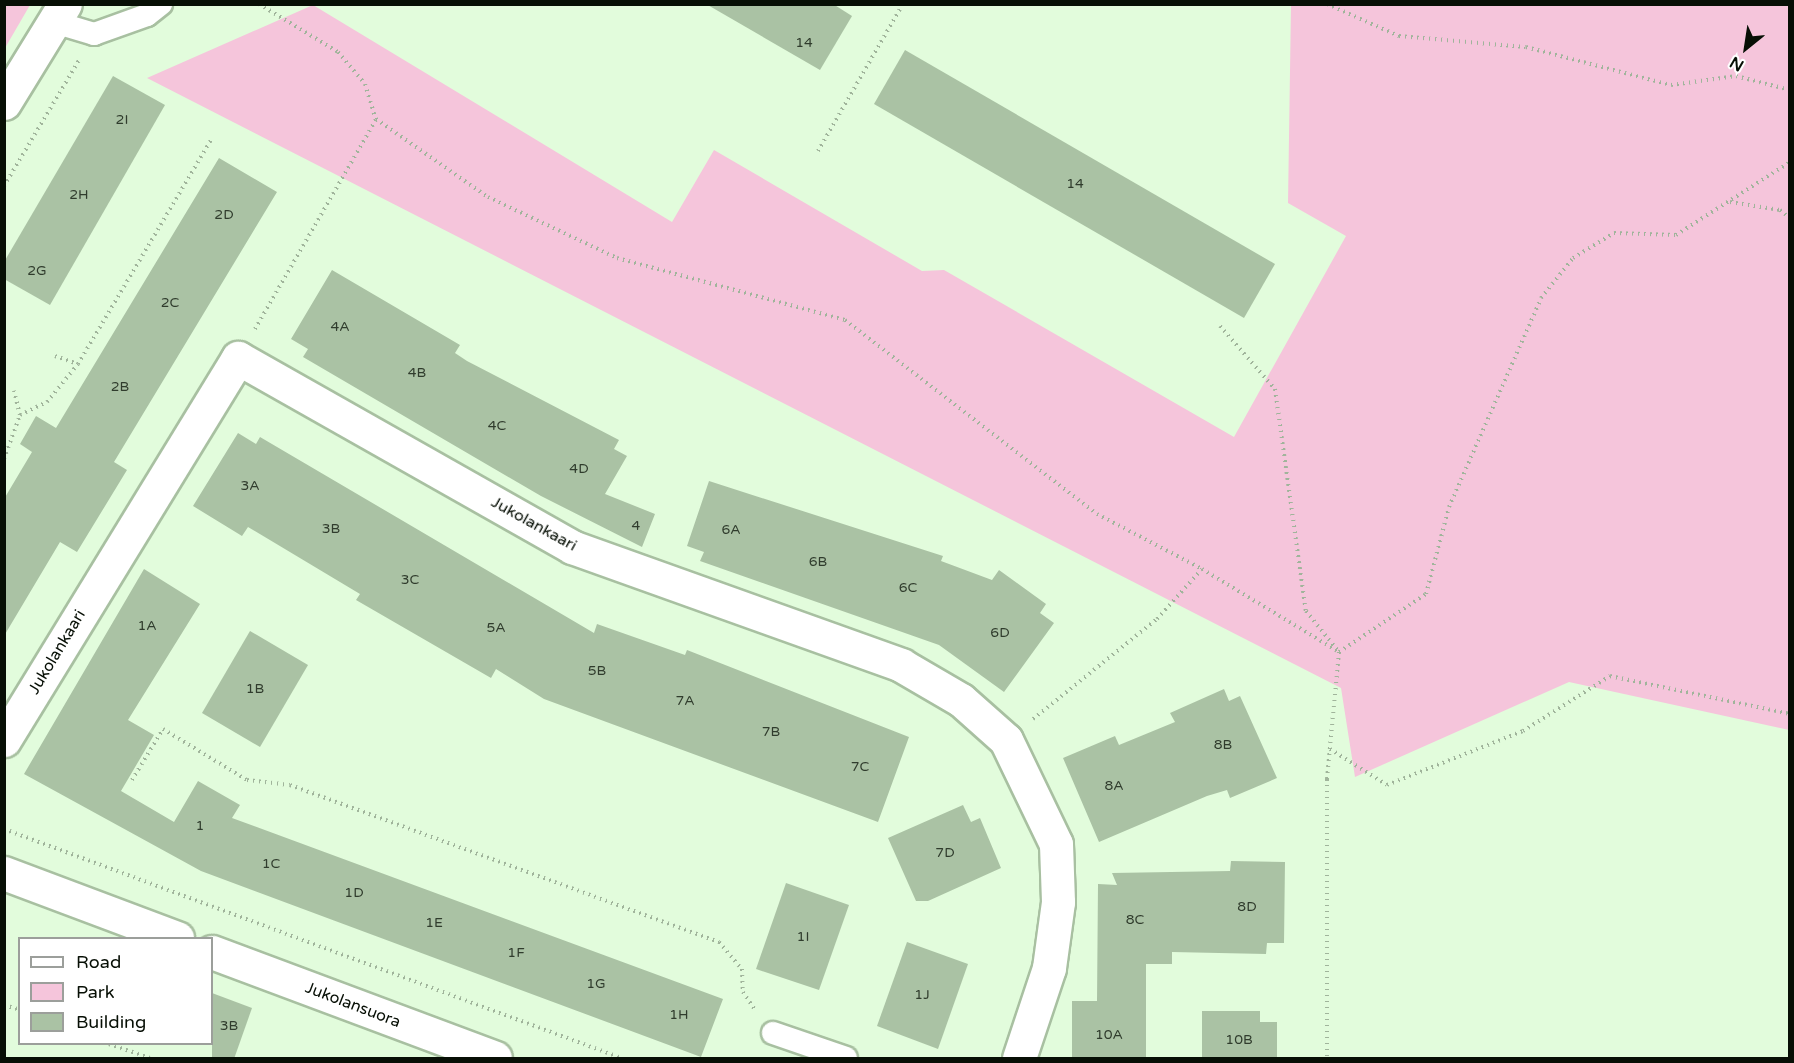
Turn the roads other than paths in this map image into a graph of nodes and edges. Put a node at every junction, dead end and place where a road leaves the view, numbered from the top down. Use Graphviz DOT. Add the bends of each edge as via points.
graph roads {
  1 [pos="161,4"];
  2 [pos="60,13"];
  3 [pos="4,103"];
  4 [pos="4,740"];
  5 [pos="4,873"];
  6 [pos="172,937"];
  7 [pos="213,952"];
  8 [pos="773,1033"];
  9 [pos="452,1051"];
  10 [pos="495,1059"];
  11 [pos="846,1059"];
  12 [pos="1019,1059"];
  1 -- 2 [label="lane" via="147,15 94,34"];
  2 -- 3 [label="street"];
  4 -- 12 [label="street, Jukolankaari" via="238,358 572,547 901,665 961,700 1006,740 1056,844 1058,902 1049,968"];
  5 -- 6 [label="street"];
  7 -- 9 [label="street, Jukolansuora"];
  8 -- 11 [label="lane"];
  9 -- 10 [label="street, Jukolansuora"];
}
